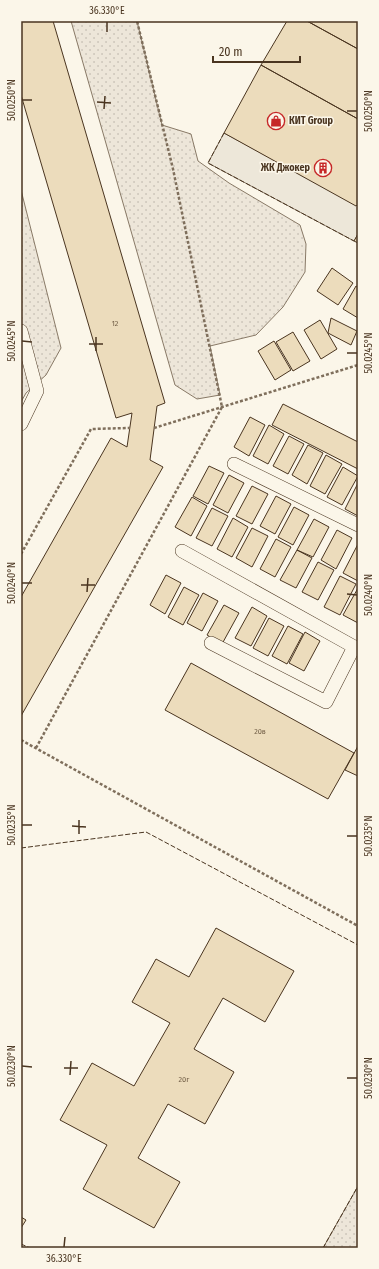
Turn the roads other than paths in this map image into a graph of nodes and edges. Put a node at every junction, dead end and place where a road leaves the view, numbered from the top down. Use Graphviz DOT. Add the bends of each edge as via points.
graph roads {
  1 [pos="21,331"];
  2 [pos="21,424"];
  3 [pos="234,464"];
  4 [pos="358,525"];
  5 [pos="182,551"];
  6 [pos="211,643"];
  7 [pos="356,648"];
  1 -- 2 [label="lane" via="37,391"];
  3 -- 4 [label="lane"];
  5 -- 7 [label="lane"];
  6 -- 7 [label="lane" via="326,702"];
}
